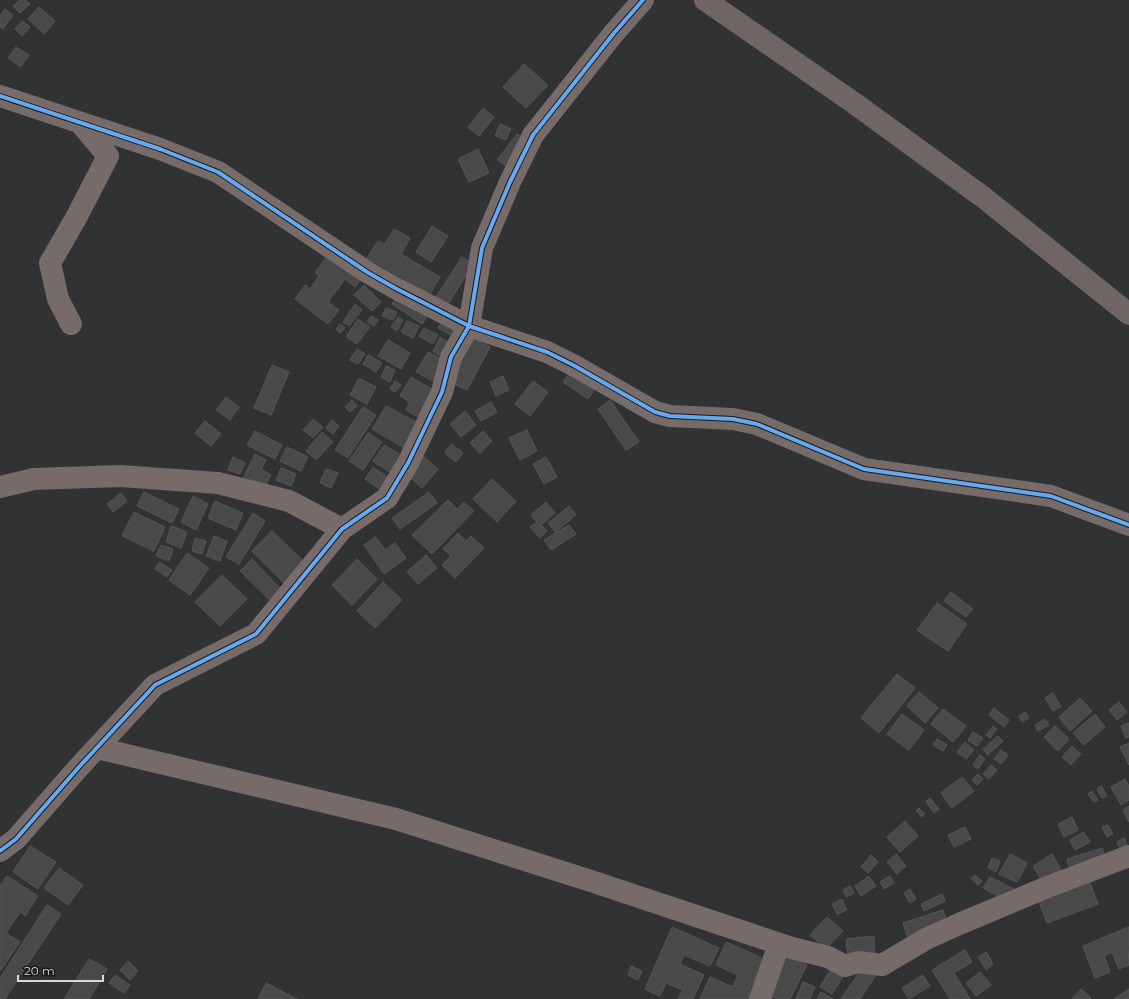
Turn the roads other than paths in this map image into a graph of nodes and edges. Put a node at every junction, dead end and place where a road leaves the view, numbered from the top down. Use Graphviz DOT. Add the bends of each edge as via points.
graph roads {
  1 [pos="643,0"];
  2 [pos="705,0"];
  3 [pos="0,96"];
  4 [pos="80,123"];
  5 [pos="1129,314"];
  6 [pos="72,324"];
  7 [pos="469,326"];
  8 [pos="0,487"];
  9 [pos="1129,525"];
  10 [pos="342,529"];
  11 [pos="97,748"];
  12 [pos="0,850"];
  13 [pos="1129,856"];
  14 [pos="779,944"];
  15 [pos="760,999"];
  1 -- 7 [label="street" via="533,136 482,248"];
  2 -- 5 [label="street" via="854,103 983,197"];
  3 -- 4 [label="street"];
  4 -- 6 [label="street" via="108,156 50,263 58,299"];
  4 -- 7 [label="street" via="160,149 218,172 367,272"];
  7 -- 9 [label="street" via="547,352 655,412 670,416 733,419 757,424 864,469 1051,496"];
  7 -- 10 [label="street" via="451,357 442,392 429,420 387,498"];
  8 -- 10 [label="street" via="34,479 120,476 218,483 289,502"];
  10 -- 11 [label="street" via="256,634 155,685"];
  11 -- 12 [label="street" via="16,839"];
  11 -- 14 [label="street" via="396,819"];
  13 -- 14 [label="street" via="959,924 926,939 882,965 858,962 845,966 828,957"];
  14 -- 15 [label="street"];
}
